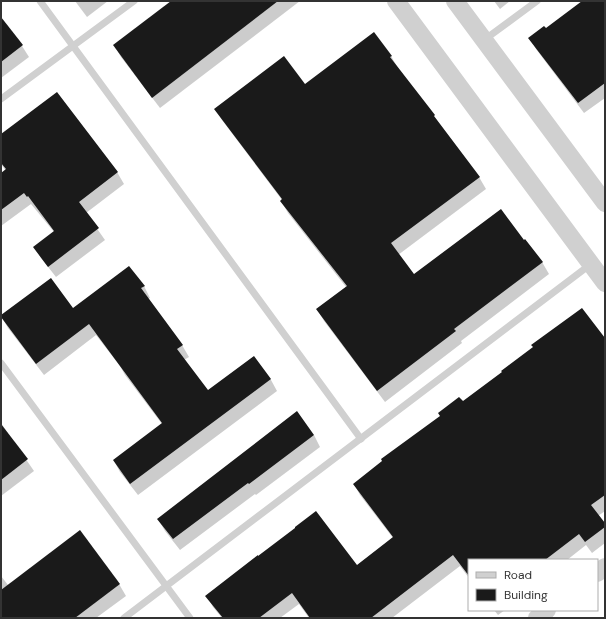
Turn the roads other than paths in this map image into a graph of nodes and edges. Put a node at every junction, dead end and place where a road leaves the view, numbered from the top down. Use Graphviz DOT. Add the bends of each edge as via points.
graph roads {
  1 [pos="40,1"];
  2 [pos="134,1"];
  3 [pos="396,1"];
  4 [pos="455,1"];
  5 [pos="537,1"];
  6 [pos="484,40"];
  7 [pos="73,46"];
  8 [pos="1,99"];
  9 [pos="605,203"];
  10 [pos="591,264"];
  11 [pos="605,283"];
  12 [pos="1,363"];
  13 [pos="361,439"];
  14 [pos="167,587"];
  15 [pos="546,611"];
  16 [pos="124,618"];
  17 [pos="190,618"];
  18 [pos="536,618"];
  1 -- 7 [label="lane"];
  2 -- 7 [label="lane"];
  3 -- 10 [label="street"];
  4 -- 6 [label="street"];
  5 -- 6 [label="lane"];
  6 -- 9 [label="street"];
  7 -- 8 [label="lane"];
  7 -- 13 [label="lane"];
  10 -- 11 [label="street"];
  10 -- 13 [label="lane"];
  12 -- 14 [label="lane"];
  13 -- 14 [label="lane"];
  14 -- 16 [label="lane"];
  14 -- 17 [label="lane"];
  15 -- 18 [label="street"];
}
